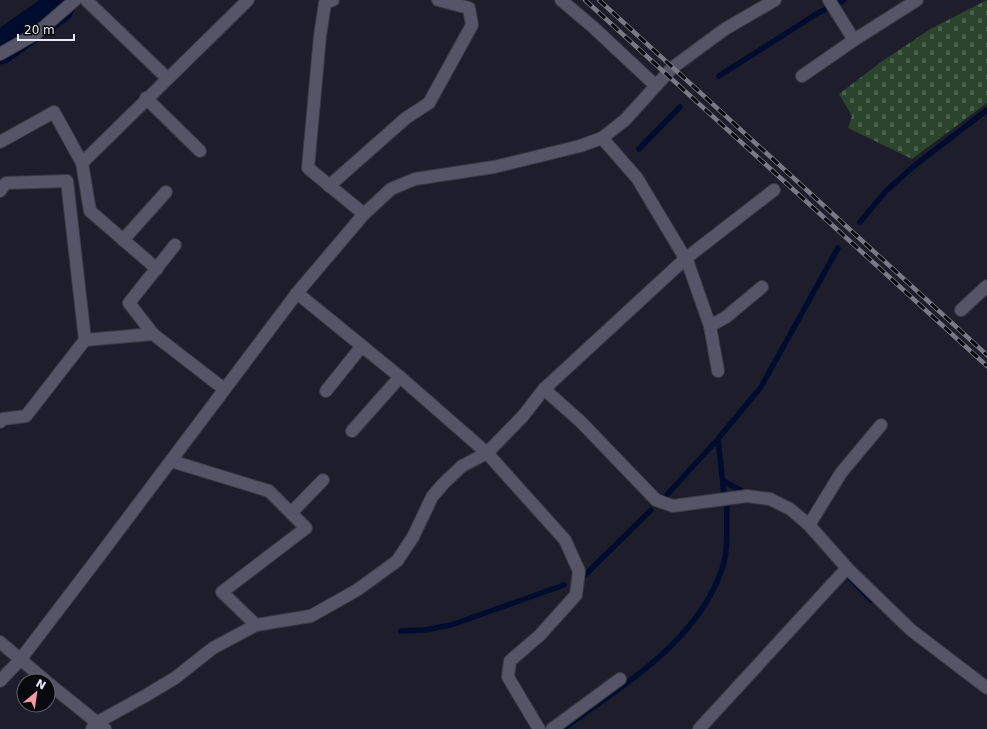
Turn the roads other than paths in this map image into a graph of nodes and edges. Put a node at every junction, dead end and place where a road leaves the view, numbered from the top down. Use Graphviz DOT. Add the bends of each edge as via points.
graph roads {
  1 [pos="75,0"];
  2 [pos="86,0"];
  3 [pos="333,0"];
  4 [pos="438,0"];
  5 [pos="561,0"];
  6 [pos="775,0"];
  7 [pos="829,0"];
  8 [pos="917,0"];
  9 [pos="244,1"];
  10 [pos="854,40"];
  11 [pos="0,54"];
  12 [pos="802,76"];
  13 [pos="167,78"];
  14 [pos="656,86"];
  15 [pos="146,98"];
  16 [pos="602,138"];
  17 [pos="0,142"];
  18 [pos="200,151"];
  19 [pos="82,163"];
  20 [pos="329,186"];
  21 [pos="774,190"];
  22 [pos="0,191"];
  23 [pos="166,192"];
  24 [pos="364,214"];
  25 [pos="123,240"];
  26 [pos="175,245"];
  27 [pos="685,260"];
  28 [pos="157,270"];
  29 [pos="987,286"];
  30 [pos="762,287"];
  31 [pos="297,293"];
  32 [pos="961,310"];
  33 [pos="710,326"];
  34 [pos="153,334"];
  35 [pos="85,340"];
  36 [pos="362,346"];
  37 [pos="718,371"];
  38 [pos="400,377"];
  39 [pos="224,389"];
  40 [pos="544,389"];
  41 [pos="326,391"];
  42 [pos="0,422"];
  43 [pos="881,425"];
  44 [pos="352,431"];
  45 [pos="487,453"];
  46 [pos="171,461"];
  47 [pos="323,480"];
  48 [pos="291,513"];
  49 [pos="809,525"];
  50 [pos="844,571"];
  51 [pos="256,625"];
  52 [pos="0,642"];
  53 [pos="20,660"];
  54 [pos="36,673"];
  55 [pos="620,679"];
  56 [pos="0,681"];
  57 [pos="987,688"];
  58 [pos="56,690"];
  59 [pos="98,727"];
  60 [pos="539,729"];
  61 [pos="552,729"];
  62 [pos="699,729"];
  1 -- 11 [label="street" via="37,33"];
  2 -- 13 [label="street"];
  3 -- 20 [label="street" via="325,3 320,36 308,168"];
  4 -- 20 [label="street" via="470,8 472,25 429,103 406,118"];
  5 -- 14 [label="street"];
  6 -- 14 [label="street" via="696,49 672,68"];
  7 -- 10 [label="street"];
  8 -- 10 [label="street"];
  9 -- 13 [label="street"];
  10 -- 12 [label="street"];
  13 -- 15 [label="street"];
  14 -- 16 [label="street" via="625,120"];
  15 -- 18 [label="street"];
  15 -- 19 [label="street"];
  16 -- 24 [label="street" via="580,146 494,167 415,179 391,189"];
  16 -- 27 [label="street" via="637,178"];
  17 -- 19 [label="street" via="54,112"];
  19 -- 25 [label="street" via="90,211"];
  20 -- 24 [label="street"];
  21 -- 27 [label="street"];
  22 -- 35 [label="street" via="6,183 66,181"];
  23 -- 25 [label="street"];
  24 -- 31 [label="street"];
  25 -- 28 [label="street"];
  26 -- 28 [label="street"];
  27 -- 33 [label="street"];
  27 -- 40 [label="street"];
  28 -- 34 [label="street" via="129,303"];
  29 -- 32 [label="street"];
  30 -- 33 [label="street" via="726,317"];
  31 -- 36 [label="street"];
  31 -- 39 [label="street"];
  33 -- 37 [label="street"];
  34 -- 35 [label="street"];
  34 -- 39 [label="street"];
  35 -- 42 [label="street" via="26,416 3,418"];
  36 -- 38 [label="street"];
  36 -- 41 [label="street"];
  38 -- 44 [label="street"];
  38 -- 45 [label="street"];
  39 -- 46 [label="street"];
  40 -- 45 [label="street" via="523,416"];
  40 -- 49 [label="street" via="581,422 656,500 673,506 747,496 770,499 790,509"];
  43 -- 49 [label="street" via="842,472"];
  45 -- 51 [label="street" via="462,466 443,484 432,498 413,537 397,561 357,590 312,616"];
  45 -- 60 [label="street" via="565,540 579,571 576,595 540,635 510,661 508,677"];
  46 -- 48 [label="street" via="269,491"];
  46 -- 53 [label="street"];
  47 -- 48 [label="street"];
  48 -- 51 [label="street" via="306,528 222,592"];
  49 -- 50 [label="street"];
  50 -- 57 [label="street" via="912,630"];
  50 -- 62 [label="street"];
  51 -- 59 [label="street" via="214,648 175,678"];
  52 -- 53 [label="street"];
  53 -- 54 [label="street"];
  53 -- 56 [label="street"];
  55 -- 61 [label="street"];
  58 -- 59 [label="street"];
}
